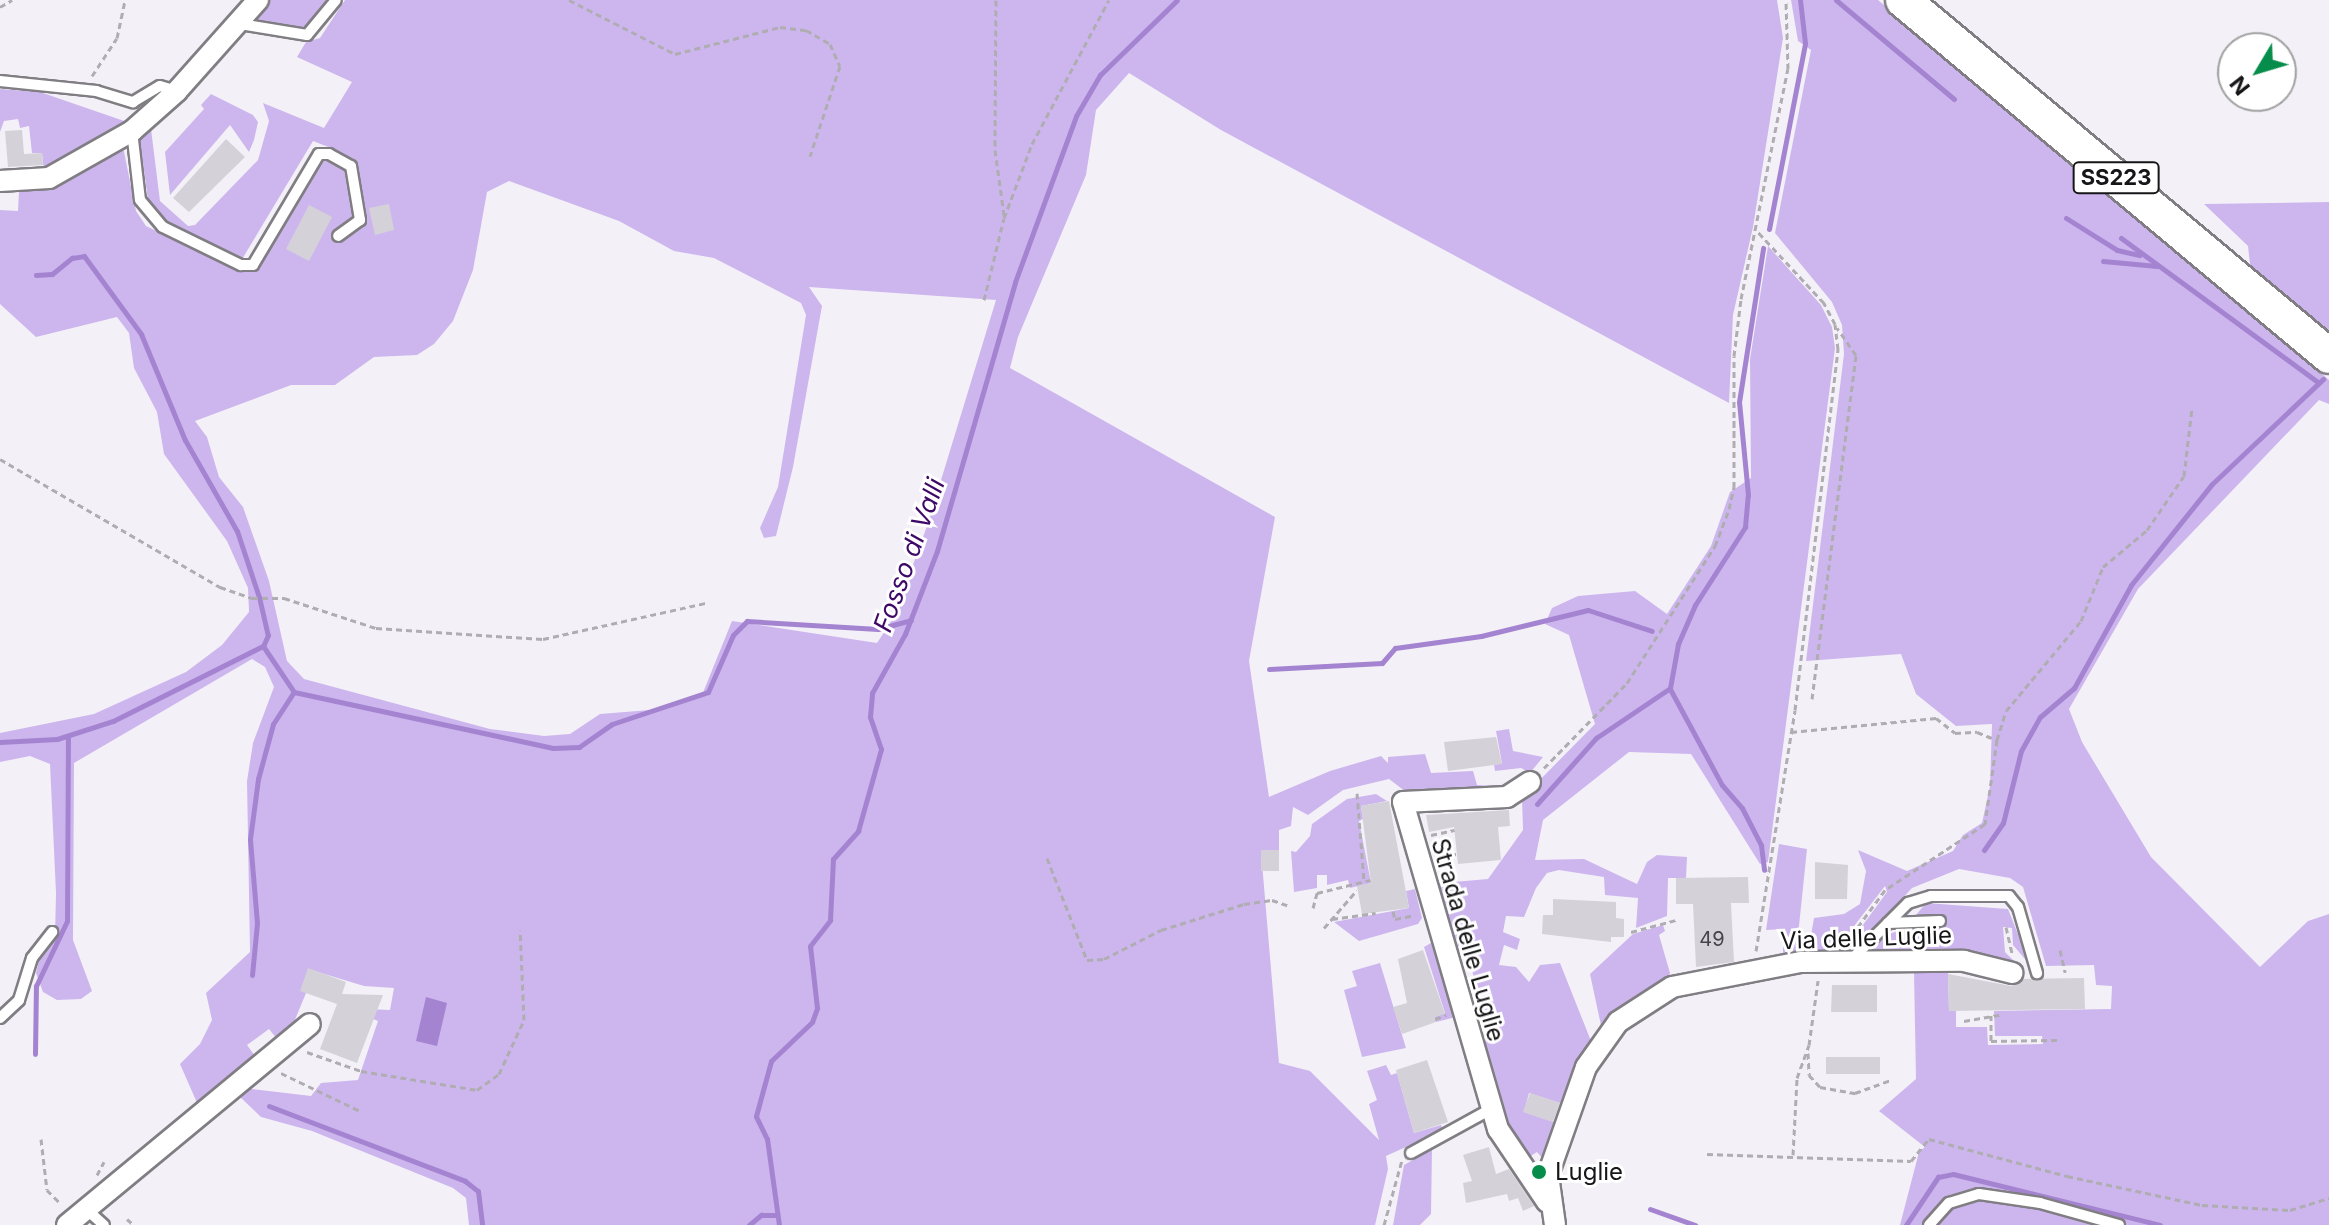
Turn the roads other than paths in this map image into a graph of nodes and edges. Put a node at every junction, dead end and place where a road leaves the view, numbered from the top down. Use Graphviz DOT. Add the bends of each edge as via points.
graph roads {
  1 [pos="258,0"];
  2 [pos="336,0"];
  3 [pos="1903,0"];
  4 [pos="240,24"];
  5 [pos="0,81"];
  6 [pos="177,91"];
  7 [pos="132,131"];
  8 [pos="0,181"];
  9 [pos="338,236"];
  10 [pos="2329,356"];
  11 [pos="1530,782"];
  12 [pos="1940,921"];
  13 [pos="1888,923"];
  14 [pos="52,932"];
  15 [pos="1835,962"];
  16 [pos="2013,973"];
  17 [pos="2037,973"];
  18 [pos="0,1018"];
  19 [pos="310,1024"];
  20 [pos="1491,1109"];
  21 [pos="1411,1153"];
  22 [pos="86,1209"];
  23 [pos="1552,1216"];
  24 [pos="67,1225"];
  25 [pos="104,1225"];
  26 [pos="1929,1225"];
  27 [pos="2119,1225"];
  1 -- 4 [label="street"];
  2 -- 4 [label="lane" via="307,35"];
  3 -- 10 [label="highway, SS223"];
  4 -- 6 [label="street"];
  5 -- 6 [label="lane" via="133,102 160,86"];
  6 -- 7 [label="street"];
  7 -- 8 [label="street" via="49,178"];
  7 -- 9 [label="lane" via="140,200 163,227 241,265 253,265 319,154 329,154 351,166 360,220"];
  11 -- 20 [label="street, Strada delle Luglie" via="1507,797 1403,802"];
  12 -- 13 [label="lane"];
  13 -- 15 [label="lane"];
  13 -- 17 [label="lane" via="1908,903 1931,896 2009,896 2018,907"];
  14 -- 18 [label="lane" via="32,958 19,1000"];
  15 -- 16 [label="street, Via delle Luglie" via="1964,961"];
  15 -- 23 [label="street, Via delle Luglie" via="1672,987 1618,1022 1599,1045 1553,1157"];
  19 -- 22 [label="street"];
  20 -- 21 [label="lane"];
  20 -- 23 [label="street, Strada delle Luglie" via="1507,1147"];
  22 -- 24 [label="street"];
  22 -- 25 [label="lane"];
  26 -- 27 [label="lane" via="1949,1203 1979,1194"];
}
